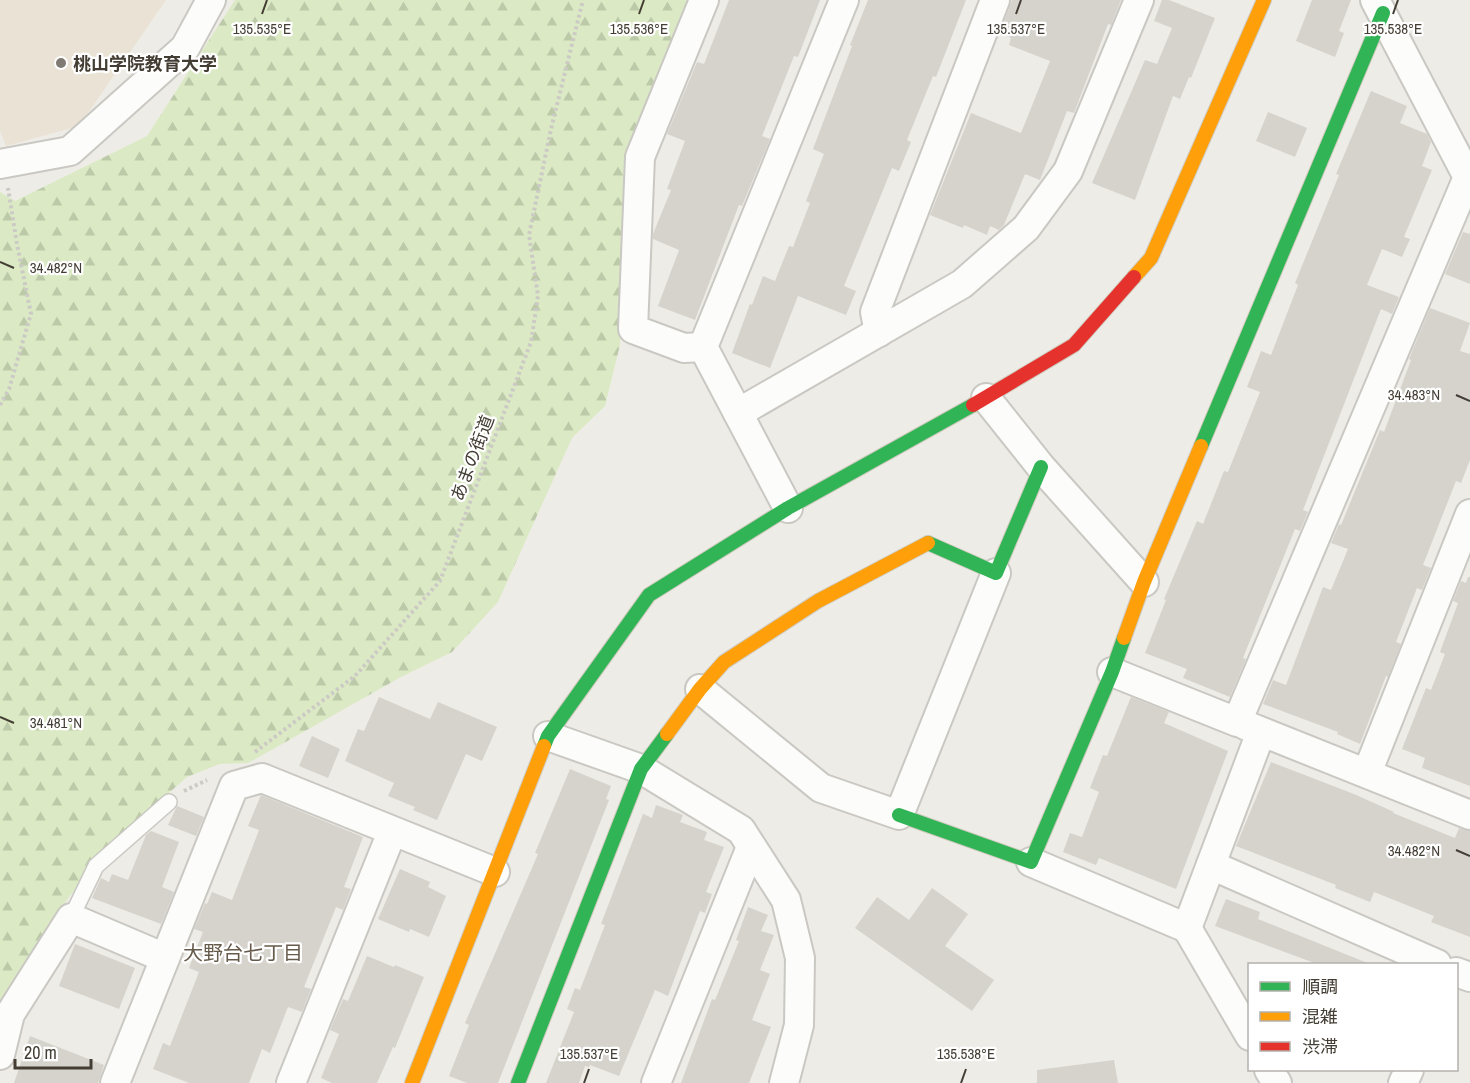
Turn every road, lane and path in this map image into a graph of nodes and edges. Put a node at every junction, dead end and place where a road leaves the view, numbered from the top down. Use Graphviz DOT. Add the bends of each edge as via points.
graph roads {
  1 [pos="211,0"];
  2 [pos="583,0"];
  3 [pos="704,0"];
  4 [pos="844,0"];
  5 [pos="995,0"];
  6 [pos="1139,0"];
  7 [pos="1264,0"];
  8 [pos="1379,7"];
  9 [pos="2,164"];
  10 [pos="1469,179"];
  11 [pos="879,332"];
  12 [pos="703,347"];
  13 [pos="986,398"];
  14 [pos="0,405"];
  15 [pos="738,413"];
  16 [pos="1041,467"];
  17 [pos="788,508"];
  18 [pos="1470,514"];
  19 [pos="996,573"];
  20 [pos="1144,582"];
  21 [pos="1112,672"];
  22 [pos="700,689"];
  23 [pos="1249,727"];
  24 [pos="548,736"];
  25 [pos="254,752"];
  26 [pos="641,770"];
  27 [pos="1367,773"];
  28 [pos="215,776"];
  29 [pos="169,802"];
  30 [pos="899,815"];
  31 [pos="1470,815"];
  32 [pos="392,832"];
  33 [pos="752,847"];
  34 [pos="1031,862"];
  35 [pos="1211,865"];
  36 [pos="495,872"];
  37 [pos="70,918"];
  38 [pos="1186,928"];
  39 [pos="165,958"];
  40 [pos="1435,963"];
  41 [pos="1248,1033"];
  42 [pos="0,1056"];
  43 [pos="116,1083"];
  44 [pos="291,1083"];
  45 [pos="412,1083"];
  46 [pos="518,1083"];
  47 [pos="656,1083"];
  48 [pos="784,1083"];
  1 -- 9 [label="street" via="185,48 70,151"];
  2 -- 25 [label="path, あまの街道" via="550,129 529,235 538,296 531,342 440,581 355,676"];
  3 -- 12 [label="street" via="640,157 633,329 684,348"];
  4 -- 12 [label="street"];
  5 -- 11 [label="street" via="875,312"];
  6 -- 11 [label="street" via="1068,171 1026,228 962,284"];
  7 -- 13 [label="street" via="1151,258 1074,345"];
  8 -- 10 [label="street"];
  8 -- 20 [label="street"];
  9 -- 14 [label="path" via="31,314 9,390"];
  10 -- 23 [label="street"];
  11 -- 15 [label="street"];
  12 -- 15 [label="street"];
  13 -- 16 [label="street"];
  13 -- 17 [label="street"];
  15 -- 17 [label="street"];
  16 -- 19 [label="street"];
  16 -- 20 [label="street"];
  17 -- 24 [label="street" via="649,595"];
  18 -- 27 [label="street"];
  19 -- 22 [label="street" via="927,543 799,614 724,662"];
  19 -- 30 [label="street"];
  20 -- 21 [label="street"];
  21 -- 23 [label="street"];
  21 -- 34 [label="street"];
  22 -- 26 [label="street"];
  22 -- 30 [label="street" via="820,788"];
  23 -- 27 [label="street"];
  23 -- 35 [label="street"];
  24 -- 26 [label="street"];
  24 -- 36 [label="street"];
  26 -- 33 [label="street" via="741,830"];
  26 -- 46 [label="street"];
  27 -- 31 [label="street"];
  28 -- 29 [label="path"];
  29 -- 37 [label="lane" via="96,866"];
  30 -- 34 [label="street"];
  32 -- 36 [label="street"];
  32 -- 39 [label="street" via="262,778 234,786"];
  32 -- 44 [label="street"];
  33 -- 47 [label="street"];
  33 -- 48 [label="street" via="786,900 800,958 799,1025"];
  34 -- 38 [label="street"];
  35 -- 38 [label="street"];
  35 -- 40 [label="street"];
  36 -- 45 [label="street"];
  37 -- 39 [label="street"];
  37 -- 42 [label="street" via="10,1014"];
  38 -- 41 [label="street"];
  39 -- 43 [label="street"];
}
